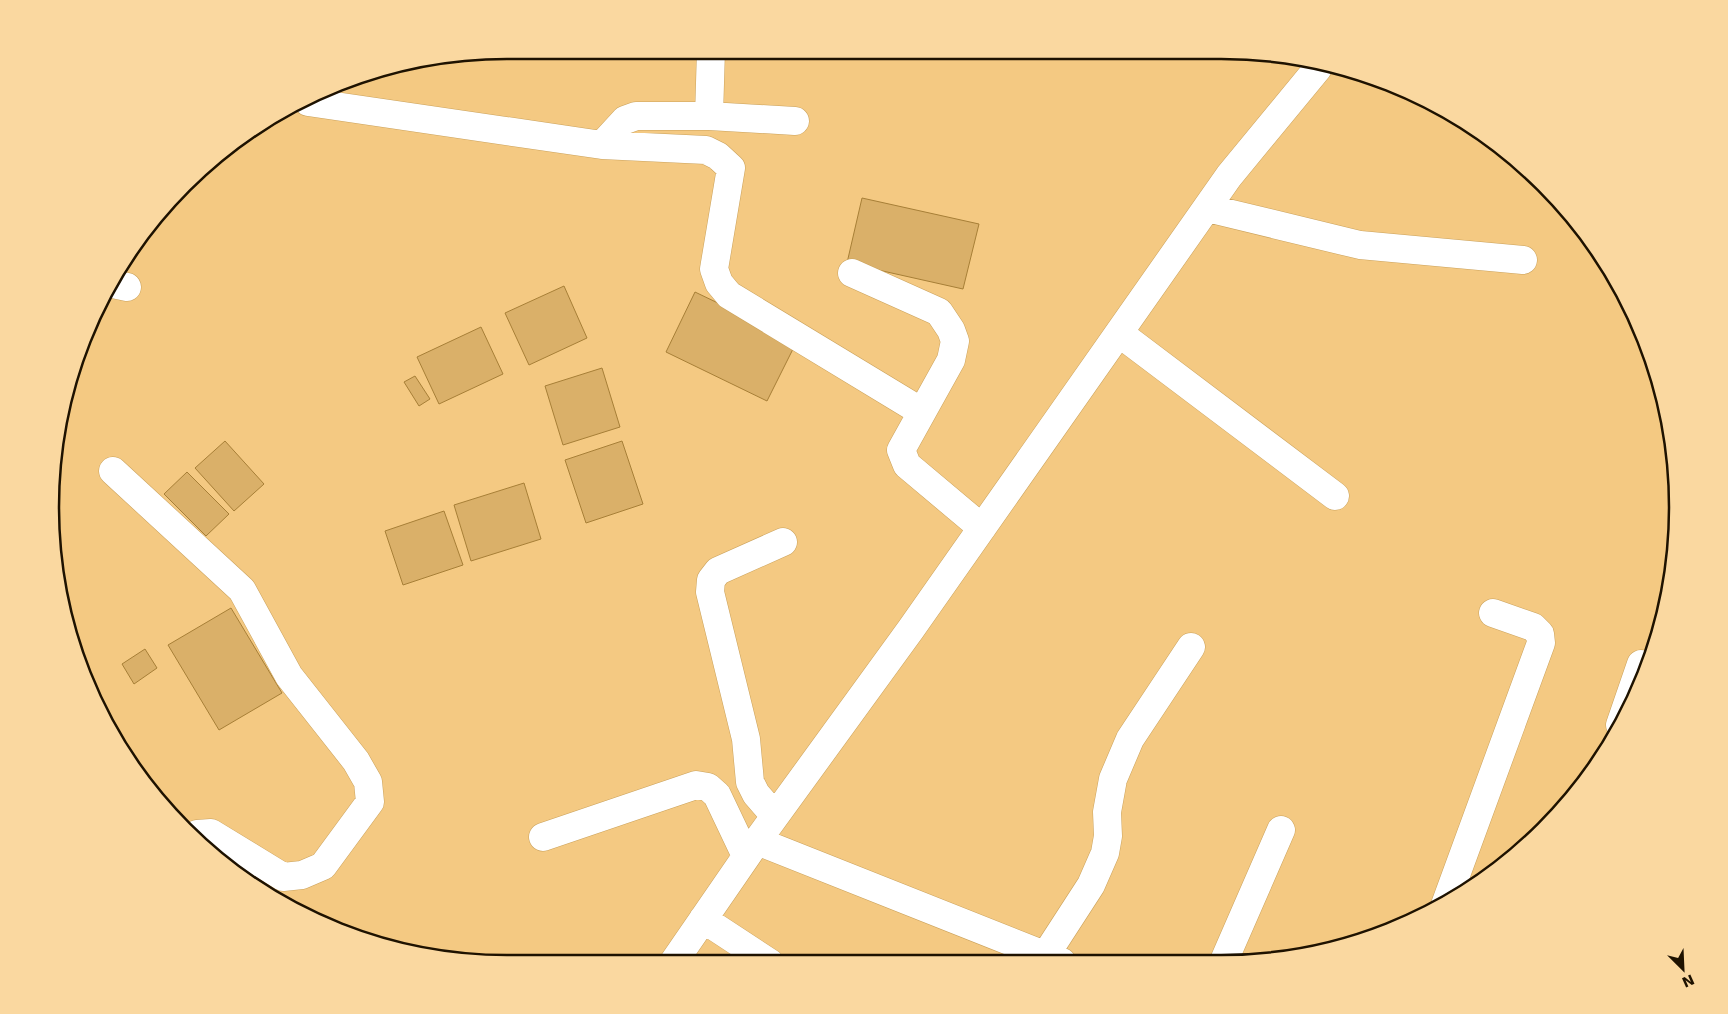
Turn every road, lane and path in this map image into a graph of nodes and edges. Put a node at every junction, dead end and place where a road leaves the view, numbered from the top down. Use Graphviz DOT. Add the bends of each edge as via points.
graph roads {
  1 [pos="711,59"];
  2 [pos="1317,69"];
  3 [pos="314,103"];
  4 [pos="709,116"];
  5 [pos="794,121"];
  6 [pos="602,144"];
  7 [pos="1207,208"];
  8 [pos="1523,260"];
  9 [pos="852,273"];
  10 [pos="1119,333"];
  11 [pos="922,412"];
  12 [pos="113,471"];
  13 [pos="1335,496"];
  14 [pos="982,528"];
  15 [pos="783,542"];
  16 [pos="1493,612"];
  17 [pos="1191,647"];
  18 [pos="775,816"];
  19 [pos="1281,830"];
  20 [pos="200,834"];
  21 [pos="543,837"];
  22 [pos="751,849"];
  23 [pos="1450,892"];
  24 [pos="703,919"];
  25 [pos="678,955"];
  26 [pos="758,955"];
  27 [pos="1043,955"];
  28 [pos="1056,955"];
  29 [pos="1227,955"];
  1 -- 4 [label="street"];
  2 -- 7 [label="street" via="1229,176"];
  3 -- 6 [label="street"];
  4 -- 5 [label="street"];
  4 -- 6 [label="street" via="636,116 625,120"];
  6 -- 11 [label="street" via="706,150 718,156 731,168 714,269 724,289"];
  7 -- 8 [label="street" via="1360,245"];
  7 -- 10 [label="street"];
  9 -- 11 [label="street" via="939,312 952,330 955,341 951,360"];
  10 -- 13 [label="street"];
  10 -- 14 [label="street"];
  11 -- 14 [label="street" via="901,450 907,465"];
  12 -- 20 [label="street" via="242,590 289,676 356,761 368,782 370,802 323,866 302,875 284,877 211,833"];
  14 -- 18 [label="street"];
  15 -- 18 [label="street" via="718,571 711,580 710,592 746,739 750,782"];
  16 -- 23 [label="street" via="1532,626 1540,634 1541,643"];
  17 -- 28 [label="street" via="1130,739 1113,779 1105,853"];
  18 -- 22 [label="street"];
  19 -- 29 [label="street"];
  21 -- 22 [label="street" via="696,785 708,787 717,795"];
  22 -- 24 [label="street"];
  22 -- 27 [label="street"];
  24 -- 25 [label="street"];
  24 -- 26 [label="street"];
}
